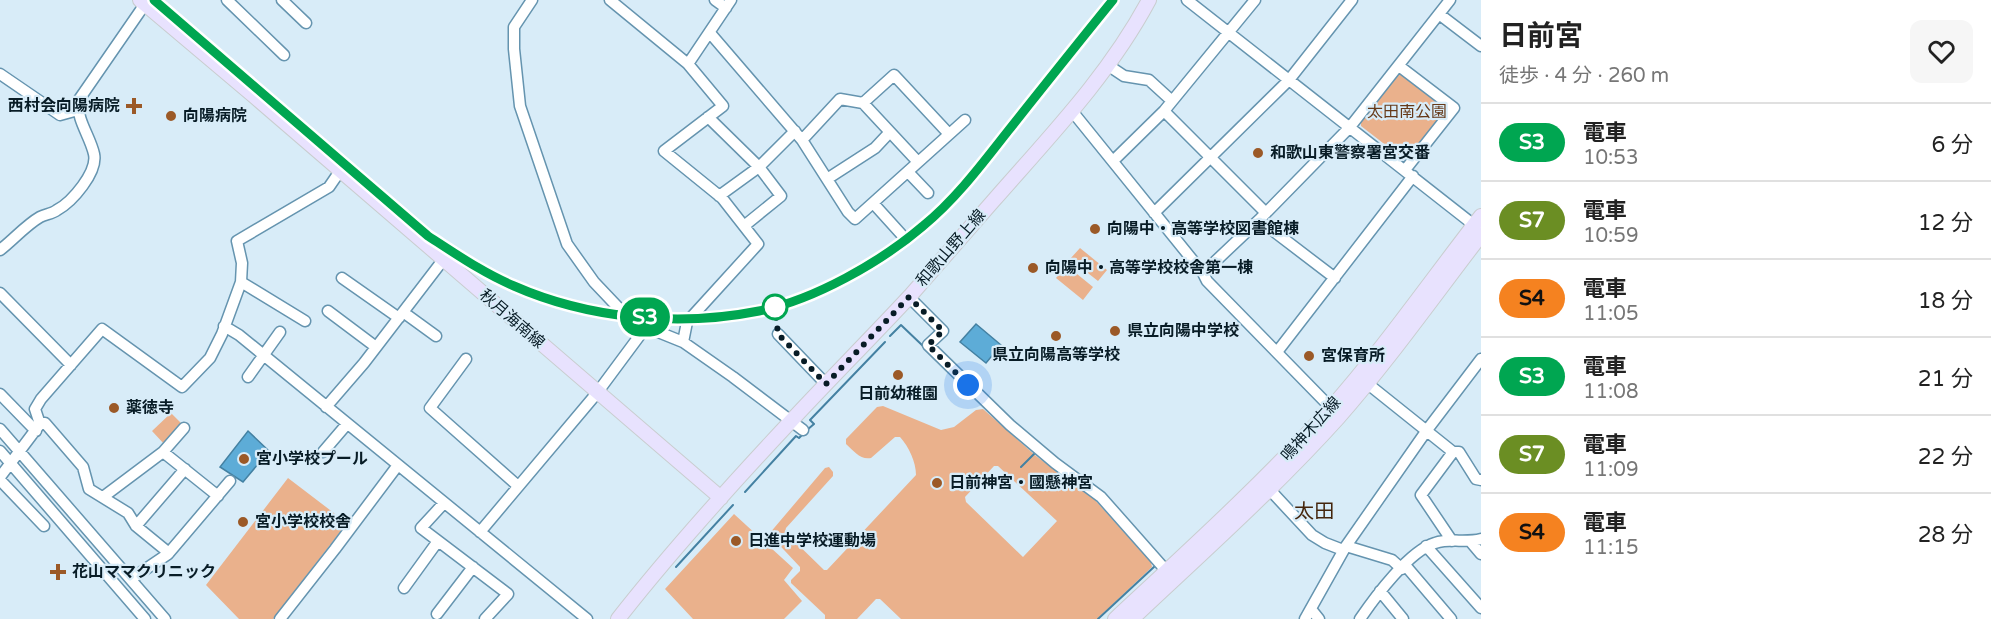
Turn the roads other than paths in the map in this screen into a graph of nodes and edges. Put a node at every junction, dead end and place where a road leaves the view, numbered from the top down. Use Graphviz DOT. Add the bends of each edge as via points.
graph roads {
  1 [pos="226,0"];
  2 [pos="282,0"];
  3 [pos="532,0"];
  4 [pos="610,0"];
  5 [pos="715,0"];
  6 [pos="1149,0"];
  7 [pos="1187,0"];
  8 [pos="1255,0"];
  9 [pos="1352,0"];
  10 [pos="1450,0"];
  11 [pos="142,2"];
  12 [pos="728,4"];
  13 [pos="1439,14"];
  14 [pos="306,23"];
  15 [pos="710,33"];
  16 [pos="1227,33"];
  17 [pos="1481,46"];
  18 [pos="284,54"];
  19 [pos="688,64"];
  20 [pos="1109,66"];
  21 [pos="1399,66"];
  22 [pos="0,74"];
  23 [pos="1289,80"];
  24 [pos="1172,101"];
  25 [pos="863,103"];
  26 [pos="78,110"];
  27 [pos="1072,111"];
  28 [pos="1164,111"];
  29 [pos="708,117"];
  30 [pos="965,120"];
  31 [pos="1350,127"];
  32 [pos="890,132"];
  33 [pos="949,134"];
  34 [pos="798,135"];
  35 [pos="1211,157"];
  36 [pos="1113,161"];
  37 [pos="918,162"];
  38 [pos="759,167"];
  39 [pos="340,171"];
  40 [pos="908,172"];
  41 [pos="1409,173"];
  42 [pos="827,179"];
  43 [pos="928,193"];
  44 [pos="719,196"];
  45 [pos="873,203"];
  46 [pos="1154,213"];
  47 [pos="1263,216"];
  48 [pos="744,226"];
  49 [pos="1479,226"];
  50 [pos="901,234"];
  51 [pos="0,250"];
  52 [pos="443,260"];
  53 [pos="1203,273"];
  54 [pos="342,278"];
  55 [pos="1335,278"];
  56 [pos="241,282"];
  57 [pos="0,293"];
  58 [pos="909,297"];
  59 [pos="328,310"];
  60 [pos="401,315"];
  61 [pos="305,321"];
  62 [pos="224,326"];
  63 [pos="646,327"];
  64 [pos="251,330"];
  65 [pos="280,332"];
  66 [pos="778,334"];
  67 [pos="436,336"];
  68 [pos="244,339"];
  69 [pos="683,342"];
  70 [pos="376,347"];
  71 [pos="1277,352"];
  72 [pos="264,355"];
  73 [pos="466,359"];
  74 [pos="1481,359"];
  75 [pos="71,365"];
  76 [pos="248,377"];
  77 [pos="1362,380"];
  78 [pos="826,384"];
  79 [pos="597,393"];
  80 [pos="0,394"];
  81 [pos="326,407"];
  82 [pos="1335,412"];
  83 [pos="790,422"];
  84 [pos="347,424"];
  85 [pos="38,427"];
  86 [pos="184,428"];
  87 [pos="0,429"];
  88 [pos="803,430"];
  89 [pos="1427,430"];
  90 [pos="0,451"];
  91 [pos="20,451"];
  92 [pos="163,452"];
  93 [pos="323,452"];
  94 [pos="1453,452"];
  95 [pos="12,463"];
  96 [pos="398,465"];
  97 [pos="185,469"];
  98 [pos="0,478"];
  99 [pos="1481,480"];
  100 [pos="231,481"];
  101 [pos="519,486"];
  102 [pos="1270,490"];
  103 [pos="218,496"];
  104 [pos="103,497"];
  105 [pos="721,498"];
  106 [pos="444,503"];
  107 [pos="44,526"];
  108 [pos="136,526"];
  109 [pos="480,532"];
  110 [pos="1475,540"];
  111 [pos="438,541"];
  112 [pos="1452,541"];
  113 [pos="1426,546"];
  114 [pos="1344,548"];
  115 [pos="169,553"];
  116 [pos="1481,554"];
  117 [pos="473,567"];
  118 [pos="1403,567"];
  119 [pos="1171,575"];
  120 [pos="131,579"];
  121 [pos="404,588"];
  122 [pos="1380,591"];
  123 [pos="1481,608"];
  124 [pos="437,614"];
  125 [pos="1308,614"];
  126 [pos="145,619"];
  127 [pos="165,619"];
  128 [pos="280,619"];
  129 [pos="485,619"];
  130 [pos="587,619"];
  131 [pos="618,619"];
  132 [pos="1115,619"];
  133 [pos="1132,619"];
  134 [pos="1319,619"];
  135 [pos="1360,619"];
  136 [pos="1403,619"];
  137 [pos="1451,619"];
  1 -- 18 [label="street"];
  2 -- 14 [label="street"];
  3 -- 63 [label="street" via="514,27 520,106 567,244 612,302 631,321"];
  4 -- 19 [label="street"];
  5 -- 12 [label="street"];
  6 -- 20 [label="main road, 和歌山野上線"];
  7 -- 16 [label="street"];
  8 -- 16 [label="street"];
  9 -- 23 [label="street"];
  10 -- 13 [label="street"];
  11 -- 26 [label="street" via="78,101"];
  11 -- 39 [label="main road, 秋月海南線"];
  12 -- 15 [label="street"];
  13 -- 17 [label="street"];
  13 -- 21 [label="street"];
  15 -- 19 [label="street"];
  15 -- 34 [label="street"];
  16 -- 23 [label="street"];
  16 -- 24 [label="street"];
  19 -- 29 [label="street" via="723,106"];
  20 -- 24 [label="street" via="1124,76 1149,80"];
  20 -- 27 [label="main road, 和歌山野上線"];
  21 -- 31 [label="street"];
  21 -- 41 [label="street" via="1454,108"];
  22 -- 26 [label="street" via="60,115"];
  23 -- 31 [label="street"];
  23 -- 35 [label="street"];
  24 -- 28 [label="street"];
  25 -- 32 [label="street"];
  25 -- 33 [label="street" via="894,75"];
  25 -- 34 [label="street" via="840,99"];
  26 -- 51 [label="street" via="95,166 58,210 39,218"];
  27 -- 36 [label="street"];
  27 -- 58 [label="main road, 和歌山野上線"];
  28 -- 35 [label="street"];
  28 -- 36 [label="street"];
  29 -- 38 [label="street"];
  29 -- 44 [label="street" via="664,151"];
  30 -- 33 [label="street"];
  31 -- 41 [label="street"];
  31 -- 47 [label="street"];
  32 -- 37 [label="street"];
  32 -- 42 [label="street" via="875,148"];
  33 -- 37 [label="street"];
  34 -- 38 [label="street"];
  34 -- 42 [label="street"];
  35 -- 46 [label="street"];
  35 -- 47 [label="street"];
  36 -- 46 [label="street"];
  37 -- 40 [label="street"];
  38 -- 44 [label="street"];
  38 -- 48 [label="street" via="782,196"];
  39 -- 52 [label="main road, 秋月海南線"];
  39 -- 56 [label="street" via="329,187 237,241"];
  40 -- 43 [label="street"];
  40 -- 45 [label="street"];
  41 -- 49 [label="street"];
  41 -- 55 [label="street"];
  42 -- 45 [label="street" via="855,219"];
  44 -- 48 [label="street"];
  45 -- 50 [label="street"];
  46 -- 53 [label="street"];
  47 -- 53 [label="street"];
  47 -- 55 [label="street"];
  48 -- 69 [label="street" via="758,244 687,322"];
  49 -- 77 [label="main road, 鳴神木広線"];
  52 -- 60 [label="street"];
  52 -- 79 [label="main road, 秋月海南線"];
  53 -- 71 [label="street"];
  54 -- 60 [label="street"];
  55 -- 71 [label="street"];
  56 -- 61 [label="street"];
  56 -- 62 [label="street"];
  57 -- 75 [label="street"];
  58 -- 78 [label="main road, 和歌山野上線"];
  58 -- 119 [label="street" via="943,331 928,345 1010,425 1101,497"];
  59 -- 70 [label="street"];
  60 -- 67 [label="street"];
  60 -- 70 [label="street"];
  62 -- 68 [label="street"];
  62 -- 75 [label="street" via="210,358 182,387 102,329"];
  63 -- 69 [label="street"];
  63 -- 79 [label="street"];
  64 -- 68 [label="street"];
  65 -- 72 [label="street"];
  66 -- 78 [label="street"];
  68 -- 72 [label="street"];
  69 -- 83 [label="street"];
  70 -- 81 [label="street"];
  71 -- 82 [label="street"];
  72 -- 76 [label="street"];
  72 -- 81 [label="street"];
  73 -- 101 [label="street" via="430,408"];
  74 -- 89 [label="street"];
  75 -- 85 [label="street" via="35,409"];
  77 -- 82 [label="main road, 鳴神木広線"];
  77 -- 89 [label="street"];
  78 -- 83 [label="main road, 和歌山野上線"];
  79 -- 101 [label="street"];
  79 -- 105 [label="main road, 秋月海南線"];
  80 -- 85 [label="street"];
  81 -- 84 [label="street"];
  82 -- 102 [label="main road, 鳴神木広線"];
  82 -- 119 [label="main road, 鳴神木広線"];
  83 -- 88 [label="street"];
  83 -- 105 [label="main road, 和歌山野上線"];
  84 -- 93 [label="street"];
  84 -- 96 [label="street"];
  85 -- 91 [label="street"];
  85 -- 104 [label="street" via="45,423 83,467 89,489"];
  86 -- 92 [label="street"];
  87 -- 91 [label="street"];
  89 -- 94 [label="street"];
  89 -- 114 [label="street"];
  90 -- 95 [label="street"];
  91 -- 95 [label="street"];
  91 -- 120 [label="street"];
  92 -- 97 [label="street"];
  92 -- 104 [label="street"];
  94 -- 99 [label="street" via="1459,452 1476,479"];
  94 -- 112 [label="street" via="1421,495"];
  95 -- 98 [label="street"];
  95 -- 126 [label="street"];
  96 -- 106 [label="street"];
  96 -- 128 [label="street"];
  97 -- 103 [label="street"];
  97 -- 108 [label="street"];
  98 -- 107 [label="street"];
  100 -- 103 [label="street"];
  101 -- 109 [label="street"];
  102 -- 114 [label="street" via="1312,536"];
  102 -- 119 [label="main road, 鳴神木広線"];
  103 -- 115 [label="street"];
  104 -- 108 [label="street" via="128,513"];
  105 -- 131 [label="main road, 和歌山野上線"];
  106 -- 109 [label="street"];
  106 -- 111 [label="street" via="421,528"];
  108 -- 115 [label="street"];
  109 -- 130 [label="street"];
  110 -- 112 [label="street"];
  110 -- 116 [label="street"];
  111 -- 117 [label="street"];
  111 -- 121 [label="street"];
  112 -- 113 [label="street"];
  113 -- 118 [label="street"];
  113 -- 123 [label="street"];
  114 -- 118 [label="street" via="1392,560"];
  114 -- 125 [label="street"];
  115 -- 120 [label="street"];
  117 -- 124 [label="street"];
  117 -- 129 [label="street" via="508,594"];
  118 -- 122 [label="street"];
  118 -- 137 [label="street"];
  119 -- 132 [label="main road, 鳴神木広線"];
  119 -- 133 [label="main road, 鳴神木広線"];
  120 -- 127 [label="street"];
  122 -- 135 [label="street"];
  122 -- 136 [label="street"];
  125 -- 134 [label="street"];
}
